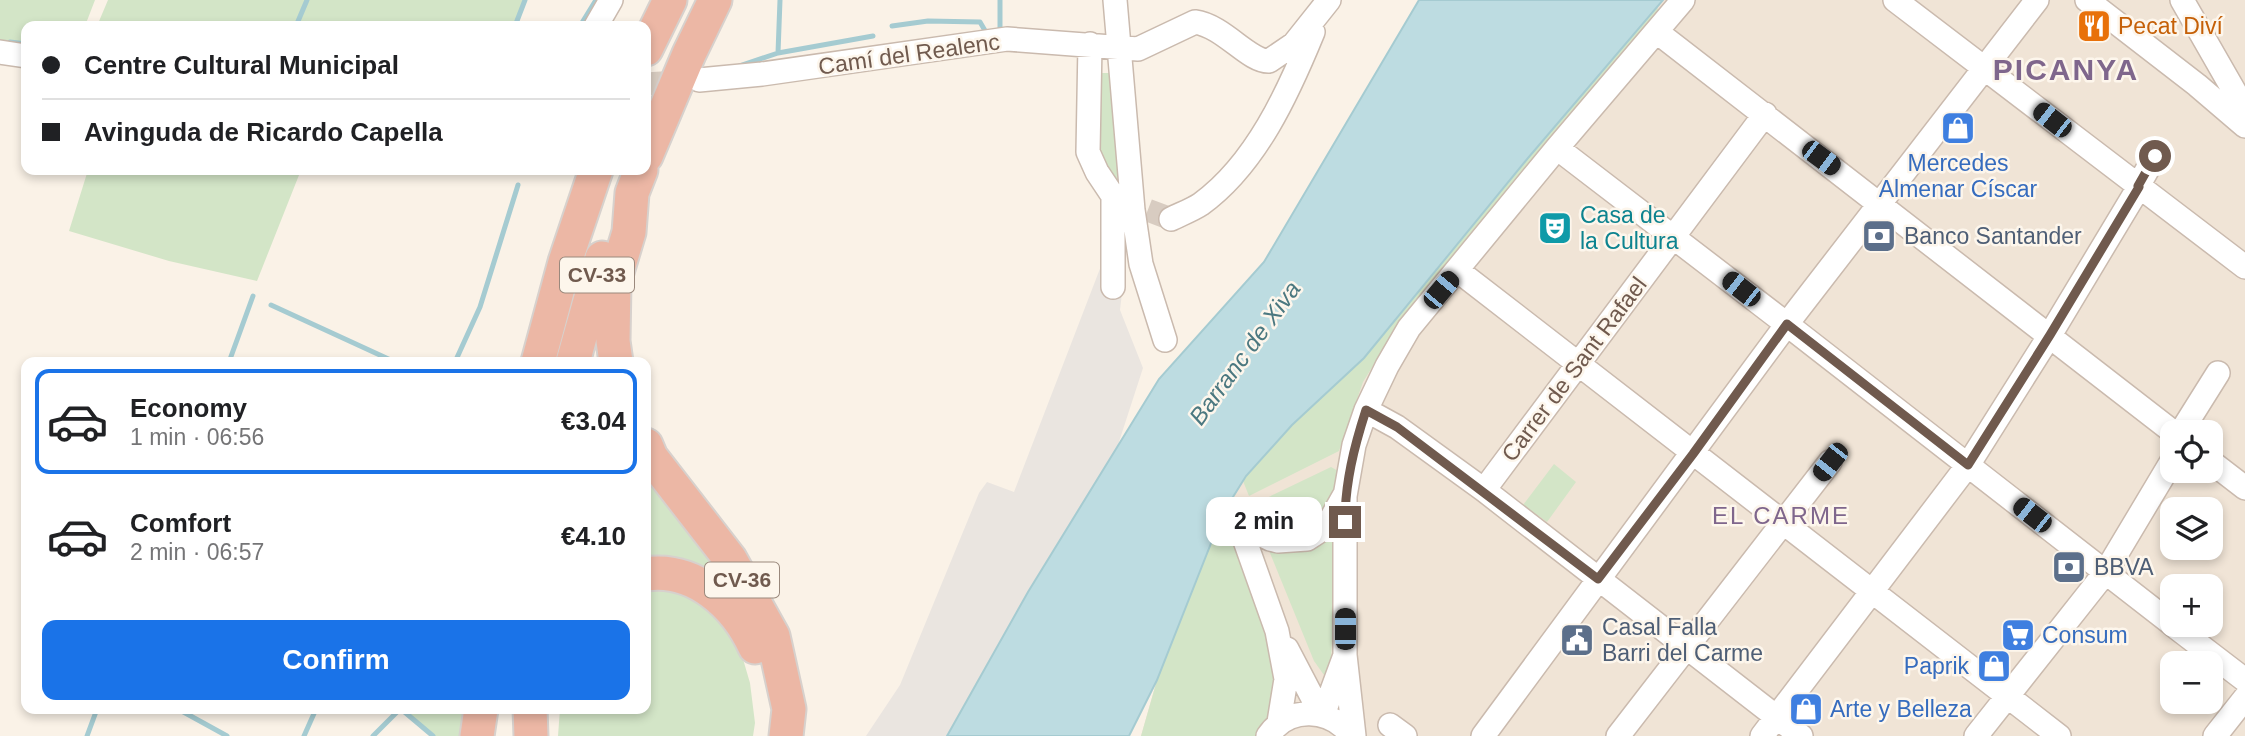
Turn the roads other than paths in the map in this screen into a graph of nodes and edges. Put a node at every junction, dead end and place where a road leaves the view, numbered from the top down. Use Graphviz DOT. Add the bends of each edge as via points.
graph roads {
  1 [pos="611,0"];
  2 [pos="670,0"];
  3 [pos="715,0"];
  4 [pos="1115,0"];
  5 [pos="1683,0"];
  6 [pos="1895,0"];
  7 [pos="2037,0"];
  8 [pos="2087,0"];
  9 [pos="2182,0"];
  10 [pos="1324,6"];
  11 [pos="599,21"];
  12 [pos="1657,32"];
  13 [pos="651,39"];
  14 [pos="1090,44"];
  15 [pos="1119,46"];
  16 [pos="0,52"];
  17 [pos="21,56"];
  18 [pos="1986,68"];
  19 [pos="699,80"];
  20 [pos="2245,110"];
  21 [pos="1765,114"];
  22 [pos="2245,127"];
  23 [pos="651,144"];
  24 [pos="1556,148"];
  25 [pos="2155,156"];
  26 [pos="594,175"];
  27 [pos="636,181"];
  28 [pos="2138,187"];
  29 [pos="1879,203"];
  30 [pos="1171,219"];
  31 [pos="1673,237"];
  32 [pos="2245,267"];
  33 [pos="1457,271"];
  34 [pos="1113,287"];
  35 [pos="1787,324"];
  36 [pos="2050,335"];
  37 [pos="1165,340"];
  38 [pos="539,357"];
  39 [pos="574,357"];
  40 [pos="615,357"];
  41 [pos="1576,364"];
  42 [pos="2218,373"];
  43 [pos="1366,410"];
  44 [pos="2189,420"];
  45 [pos="2160,422"];
  46 [pos="1693,454"];
  47 [pos="651,457"];
  48 [pos="1830,462"];
  49 [pos="1968,465"];
  50 [pos="2223,471"];
  51 [pos="2160,481"];
  52 [pos="2245,488"];
  53 [pos="1484,490"];
  54 [pos="1345,496"];
  55 [pos="1783,523"];
  56 [pos="2105,573"];
  57 [pos="651,574"];
  58 [pos="1598,579"];
  59 [pos="1872,593"];
  60 [pos="2160,615"];
  61 [pos="1277,631"];
  62 [pos="2189,637"];
  63 [pos="1686,646"];
  64 [pos="1345,655"];
  65 [pos="2245,680"];
  66 [pos="2007,697"];
  67 [pos="2245,698"];
  68 [pos="480,714"];
  69 [pos="493,714"];
  70 [pos="530,714"];
  71 [pos="545,714"];
  72 [pos="1322,715"];
  73 [pos="1776,717"];
  74 [pos="1274,729"];
  75 [pos="477,736"];
  76 [pos="494,736"];
  77 [pos="531,736"];
  78 [pos="544,736"];
  79 [pos="767,736"];
  80 [pos="786,736"];
  81 [pos="1353,736"];
  82 [pos="1483,736"];
  83 [pos="1618,736"];
  84 [pos="1762,736"];
  85 [pos="1801,736"];
  86 [pos="1976,736"];
  87 [pos="2059,736"];
  88 [pos="2215,736"];
  1 -- 11 [label="street"];
  2 -- 13 [label="highway"];
  3 -- 23 [label="highway"];
  4 -- 15 [label="street"];
  5 -- 12 [label="street"];
  6 -- 18 [label="street"];
  7 -- 18 [label="street"];
  8 -- 22 [label="street"];
  9 -- 20 [label="street"];
  10 -- 15 [label="street, Camí del Realenc" via="1294,44 1269,61 1259,60 1218,29 1195,22 1146,47"];
  10 -- 30 [label="street" via="1284,95 1242,166 1200,205"];
  12 -- 21 [label="street"];
  12 -- 24 [label="street"];
  14 -- 15 [label="street, Camí del Realenc"];
  14 -- 19 [label="street, Camí del Realenc" via="1007,39"];
  14 -- 34 [label="street" via="1088,152 1113,196"];
  15 -- 37 [label="street" via="1141,264"];
  16 -- 17 [label="street"];
  18 -- 28 [label="street"];
  18 -- 29 [label="street"];
  21 -- 29 [label="street"];
  21 -- 31 [label="street, Carrer de Sant Rafael"];
  24 -- 31 [label="street"];
  24 -- 33 [label="street"];
  25 -- 28 [label="street"];
  26 -- 38 [label="highway"];
  27 -- 39 [label="highway, CV-33" via="605,249"];
  27 -- 40 [label="highway" via="629,232 614,282"];
  28 -- 32 [label="street"];
  28 -- 36 [label="street"];
  29 -- 35 [label="street"];
  29 -- 36 [label="street"];
  31 -- 35 [label="street"];
  31 -- 41 [label="street, Carrer de Sant Rafael"];
  33 -- 41 [label="street"];
  33 -- 43 [label="street" via="1409,328"];
  35 -- 46 [label="street"];
  35 -- 49 [label="street"];
  36 -- 45 [label="street"];
  36 -- 49 [label="street"];
  41 -- 46 [label="street"];
  41 -- 53 [label="street, Carrer de Sant Rafael"];
  42 -- 44 [label="street"];
  43 -- 53 [label="street"];
  43 -- 54 [label="street"];
  46 -- 55 [label="street"];
  46 -- 58 [label="street"];
  47 -- 80 [label="highway, CV-36" via="730,559 773,636 789,709"];
  48 -- 55 [label="street"];
  49 -- 56 [label="street"];
  49 -- 59 [label="street"];
  50 -- 52 [label="street"];
  51 -- 56 [label="street"];
  53 -- 58 [label="street"];
  54 -- 61 [label="street" via="1327,526 1307,538 1278,541 1239,524"];
  54 -- 64 [label="street"];
  55 -- 59 [label="street"];
  55 -- 63 [label="street"];
  56 -- 60 [label="street"];
  56 -- 66 [label="street"];
  57 -- 79 [label="highway" via="680,576 708,587 746,627 762,662"];
  58 -- 63 [label="street"];
  58 -- 82 [label="street"];
  59 -- 66 [label="street"];
  59 -- 73 [label="street"];
  61 -- 72 [label="street"];
  61 -- 74 [label="street" via="1286,679"];
  62 -- 65 [label="street"];
  63 -- 73 [label="street"];
  63 -- 83 [label="street"];
  64 -- 72 [label="street"];
  64 -- 81 [label="street"];
  66 -- 86 [label="street"];
  66 -- 87 [label="street"];
  67 -- 88 [label="street"];
  68 -- 75 [label="highway"];
  69 -- 76 [label="highway"];
  70 -- 77 [label="highway"];
  71 -- 78 [label="highway"];
  72 -- 74 [label="street" via="1294,716"];
  72 -- 81 [label="street"];
  73 -- 84 [label="street"];
  73 -- 85 [label="street"];
}
